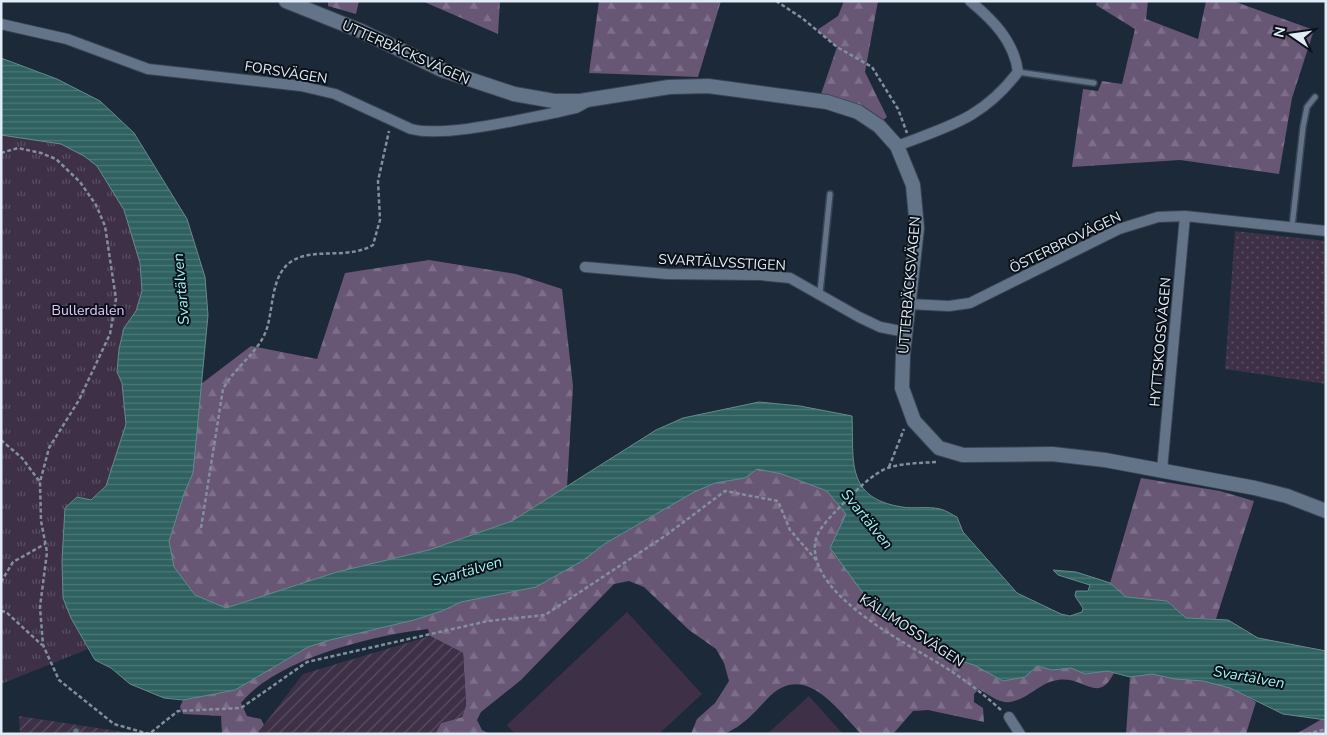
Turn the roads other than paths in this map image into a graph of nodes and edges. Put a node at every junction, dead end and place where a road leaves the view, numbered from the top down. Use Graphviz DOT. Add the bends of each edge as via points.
graph roads {
  1 [pos="286,1"];
  2 [pos="970,1"];
  3 [pos="1,24"];
  4 [pos="1018,72"];
  5 [pos="1094,83"];
  6 [pos="1315,97"];
  7 [pos="591,99"];
  8 [pos="903,144"];
  9 [pos="830,194"];
  10 [pos="1185,216"];
  11 [pos="1292,227"];
  12 [pos="1326,231"];
  13 [pos="585,267"];
  14 [pos="820,293"];
  15 [pos="908,304"];
  16 [pos="905,332"];
  17 [pos="1162,470"];
  18 [pos="1326,511"];
  19 [pos="1009,716"];
  20 [pos="1020,734"];
  1 -- 7 [label="street, UTTERBÄCKSVÄGEN" via="362,31 442,70 487,86 554,101"];
  2 -- 4 [label="street" via="1005,36 1016,58"];
  3 -- 7 [label="street, FORSVÄGEN" via="67,39 148,69 301,86 335,94 424,132 559,112 576,108"];
  4 -- 5 [label="lane"];
  4 -- 8 [label="street" via="997,98 973,116"];
  6 -- 11 [label="lane" via="1307,107 1303,127"];
  7 -- 8 [label="street, UTTERBÄCKSVÄGEN" via="669,87 708,86 764,92 827,102 858,112"];
  8 -- 15 [label="street, UTTERBÄCKSVÄGEN" via="913,185 917,228"];
  9 -- 14 [label="lane"];
  10 -- 11 [label="street, ÖSTERBROVÄGEN"];
  10 -- 15 [label="street, ÖSTERBROVÄGEN" via="1158,217 1119,229 970,303 949,306"];
  10 -- 17 [label="street, HYTTSKOGSVÄGEN"];
  11 -- 12 [label="street, ÖSTERBROVÄGEN"];
  13 -- 14 [label="street, SVARTÄLVSSTIGEN" via="667,274 790,278"];
  14 -- 16 [label="street, SVARTÄLVSSTIGEN" via="880,327"];
  15 -- 16 [label="street, UTTERBÄCKSVÄGEN"];
  16 -- 17 [label="street, UTTERBÄCKSVÄGEN" via="902,388 914,421 938,448 963,456 1052,454"];
  17 -- 18 [label="street, UTTERBÄCKSVÄGEN" via="1287,496"];
  19 -- 20 [label="street"];
}
